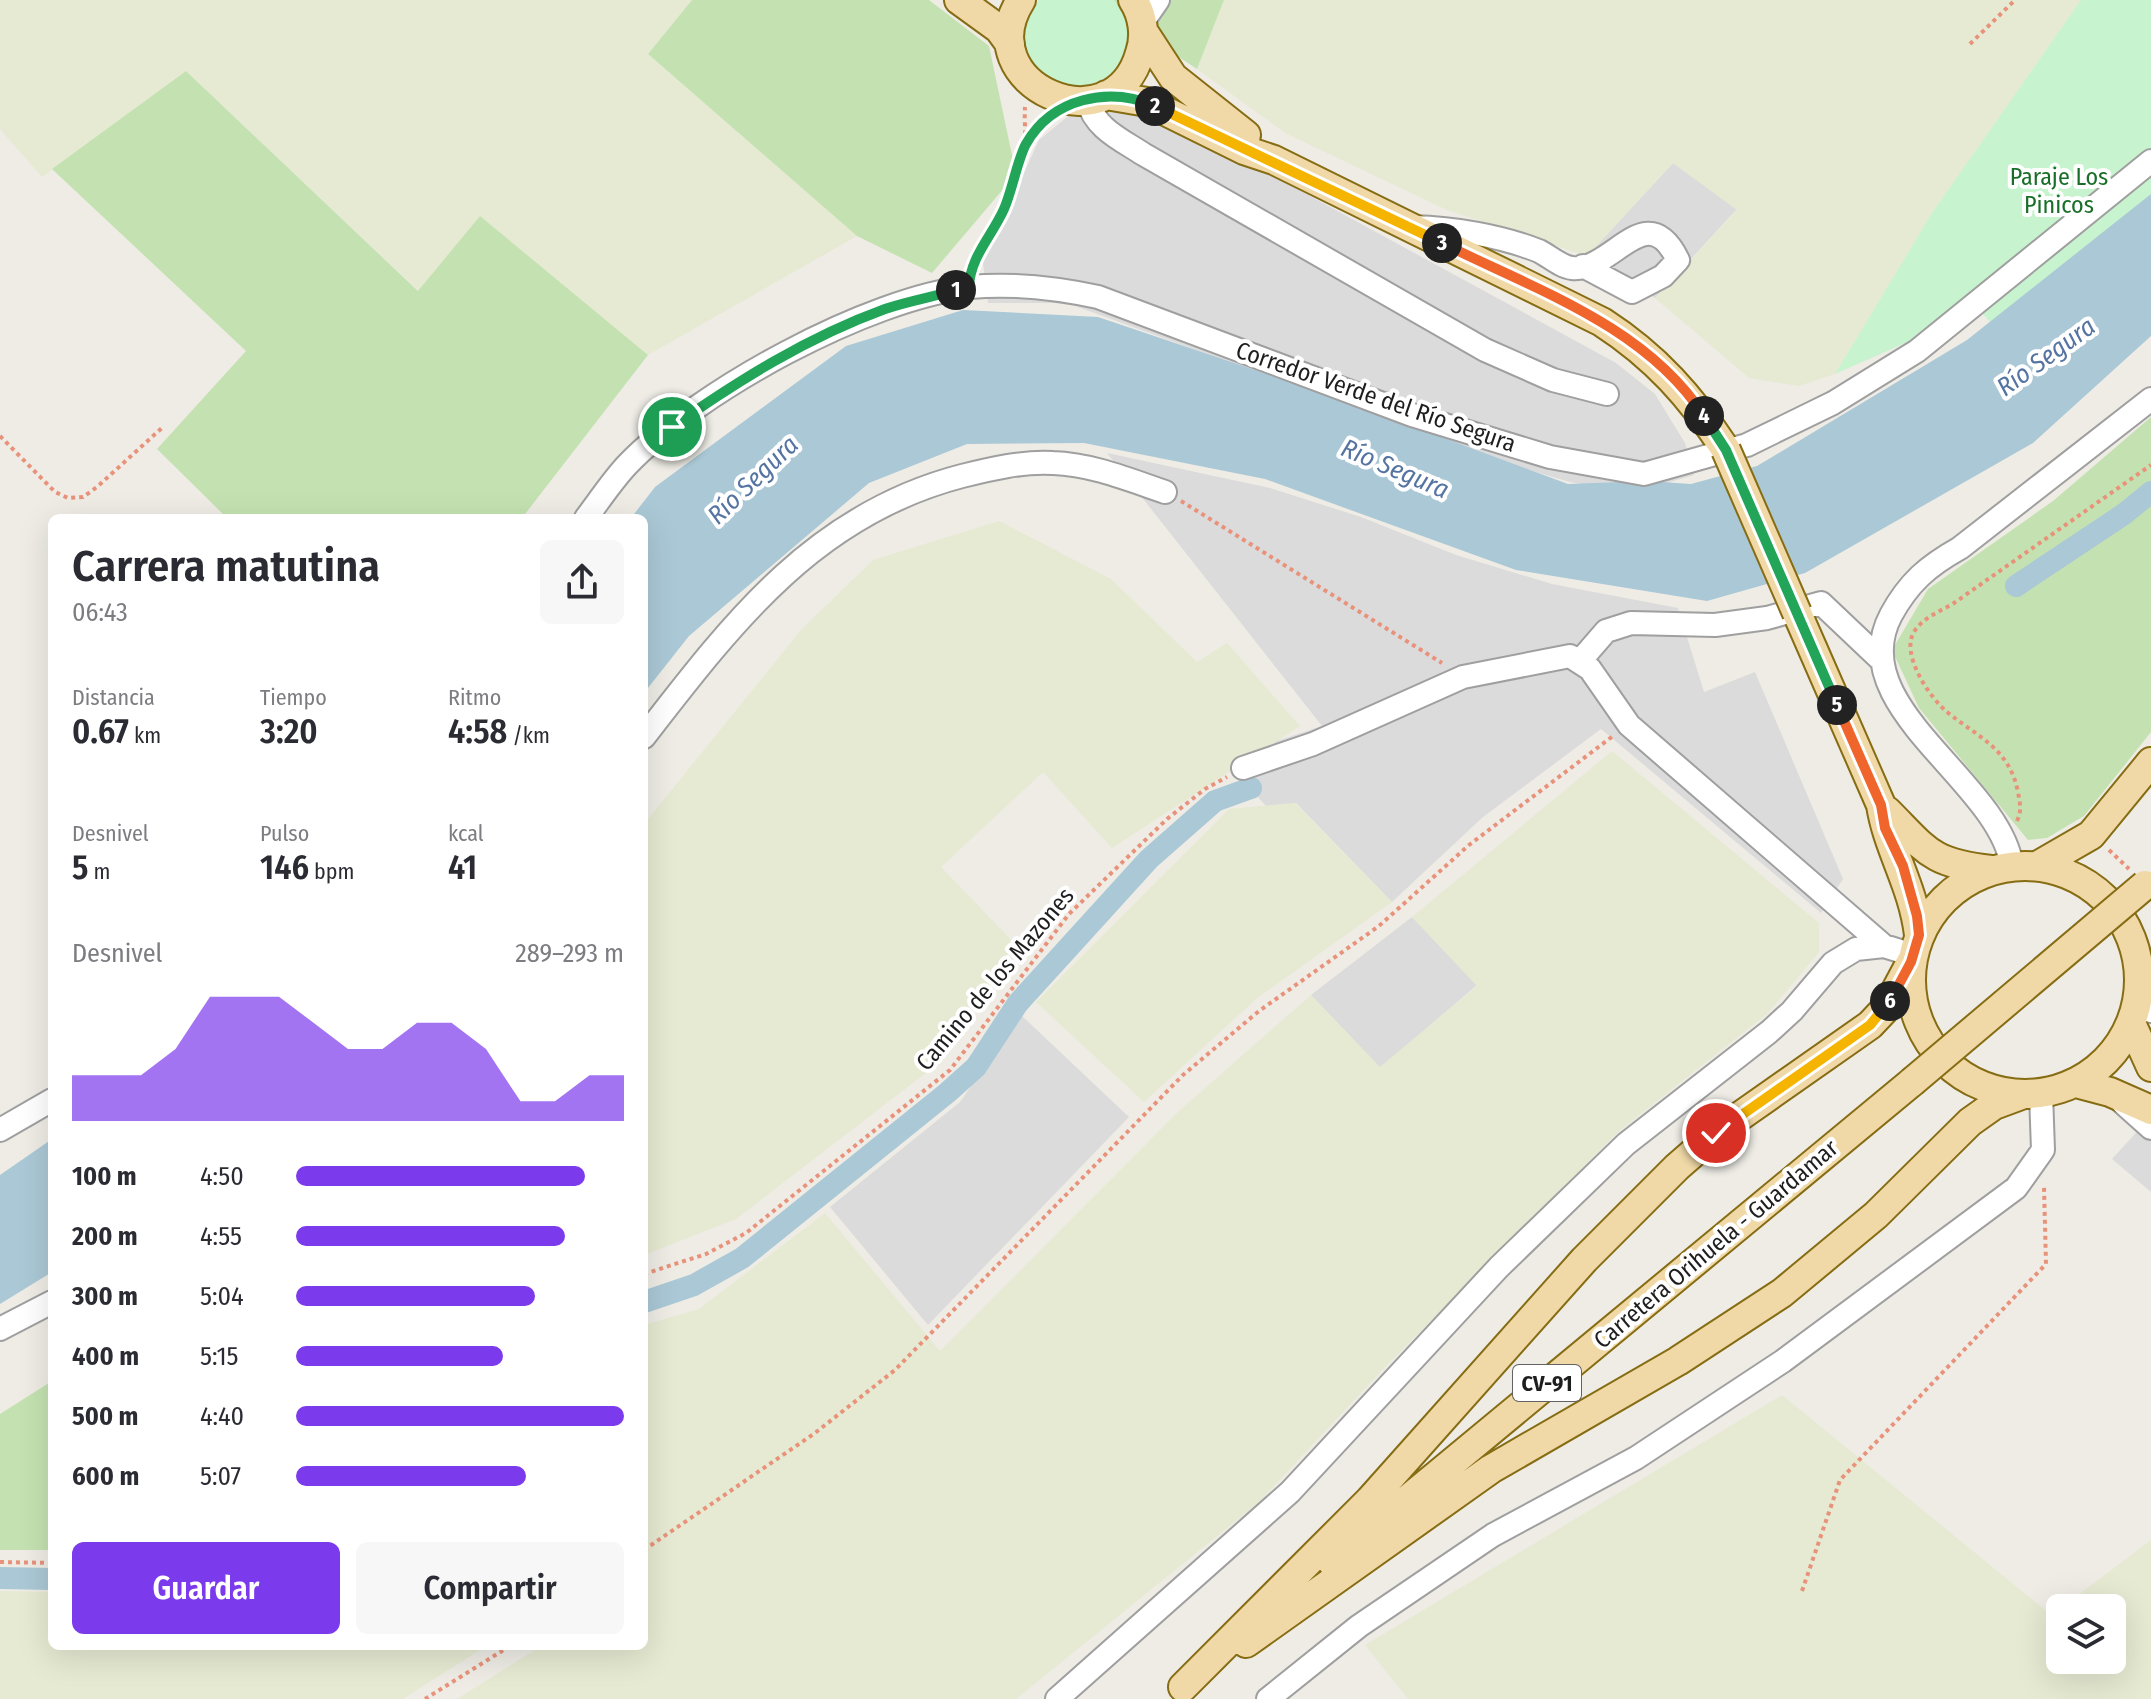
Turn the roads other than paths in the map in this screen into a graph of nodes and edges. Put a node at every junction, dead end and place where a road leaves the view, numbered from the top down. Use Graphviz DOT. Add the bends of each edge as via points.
graph roads {
  1 [pos="959,0"];
  2 [pos="1021,0"];
  3 [pos="1144,14"];
  4 [pos="1010,44"];
  5 [pos="1088,99"];
  6 [pos="1274,160"];
  7 [pos="2151,161"];
  8 [pos="1410,227"];
  9 [pos="1583,266"];
  10 [pos="1607,394"];
  11 [pos="2151,399"];
  12 [pos="1165,492"];
  13 [pos="589,514"];
  14 [pos="1879,658"];
  15 [pos="1580,661"];
  16 [pos="648,732"];
  17 [pos="2151,762"];
  18 [pos="1243,768"];
  19 [pos="1881,805"];
  20 [pos="2012,861"];
  21 [pos="2143,879"];
  22 [pos="1884,946"];
  23 [pos="1915,950"];
  24 [pos="2142,1000"];
  25 [pos="2151,1067"];
  26 [pos="2076,1083"];
  27 [pos="2110,1092"];
  28 [pos="2031,1094"];
  29 [pos="48,1102"];
  30 [pos="2151,1110"];
  31 [pos="2151,1128"];
  32 [pos="0,1130"];
  33 [pos="48,1304"];
  34 [pos="0,1329"];
  35 [pos="1176,1693"];
  36 [pos="1057,1699"];
  37 [pos="1268,1699"];
  1 -- 4 [label="main road" via="999,29"];
  2 -- 4 [label="main road"];
  3 -- 5 [label="main road" via="1138,62 1119,86"];
  3 -- 6 [label="main road" via="1173,77"];
  4 -- 5 [label="main road" via="1027,81 1040,91"];
  5 -- 6 [label="main road" via="1147,102"];
  5 -- 10 [label="street" via="1101,126 1143,154 1485,350 1553,380"];
  6 -- 8 [label="main road"];
  7 -- 13 [label="street, Corredor Verde del Río Segura" via="1917,351 1833,403 1747,445 1644,474 1550,457 1412,415 1098,297 1061,289 969,287 887,308 807,342 740,379 627,465"];
  8 -- 9 [label="street" via="1447,227 1538,251 1571,268"];
  8 -- 19 [label="main road, bridge" via="1602,322 1638,345 1696,403 1726,450"];
  11 -- 14 [label="street" via="1960,548 1927,567 1904,591 1885,626"];
  12 -- 16 [label="street" via="1114,474 1053,463 987,470 917,488 840,528 770,584"];
  14 -- 15 [label="street" via="1821,603 1715,625 1631,623 1606,631"];
  14 -- 20 [label="street" via="1911,722 1955,771"];
  15 -- 18 [label="street" via="1556,657 1463,677 1313,744"];
  15 -- 22 [label="street" via="1629,725"];
  17 -- 20 [label="main road" via="2091,835"];
  19 -- 20 [label="main road" via="1926,853 1964,867"];
  19 -- 23 [label="main road" via="1912,895"];
  20 -- 23 [label="main road" via="1953,892 1937,907"];
  20 -- 24 [label="main road" via="2078,878 2112,904 2132,941"];
  21 -- 35 [label="main road, Carretera Orihuela - Guardamar / CV-91, bridge" via="1912,1082"];
  22 -- 23 [label="street"];
  22 -- 36 [label="street" via="1856,949 1833,963 1769,1032 1626,1144 1499,1267 1290,1492"];
  23 -- 28 [label="main road" via="1910,989 1928,1042 1968,1080 1993,1091"];
  23 -- 35 [label="main road" via="1887,1007 1870,1025 1716,1133 1631,1212 1370,1500"];
  24 -- 25 [label="main road"];
  24 -- 26 [label="main road" via="2118,1047"];
  26 -- 27 [label="main road"];
  26 -- 28 [label="main road"];
  27 -- 30 [label="main road"];
  27 -- 31 [label="street"];
  28 -- 35 [label="main road" via="1994,1105 1970,1122 1876,1215 1782,1293 1678,1361 1491,1469"];
  28 -- 37 [label="street" via="2043,1150 2016,1188 1783,1361 1636,1458 1493,1535 1359,1626"];
  29 -- 32 [label="street"];
  33 -- 34 [label="street"];
}
